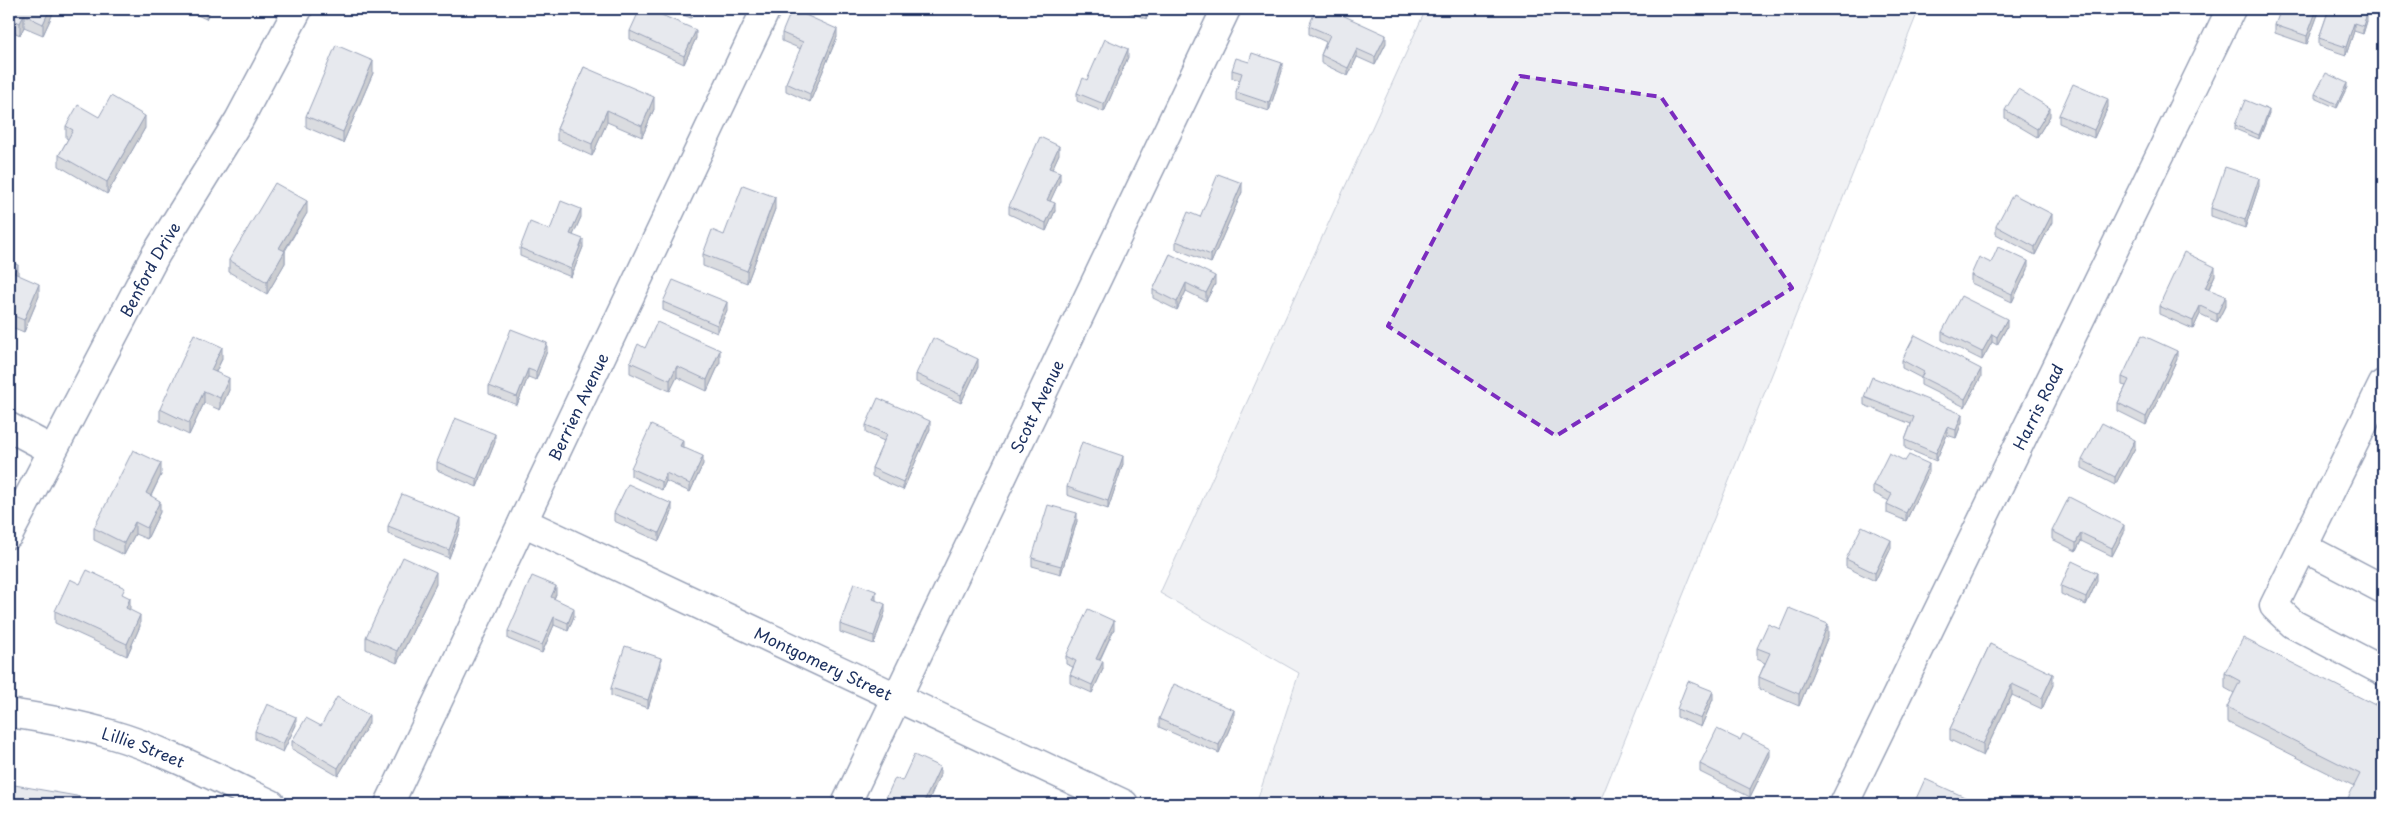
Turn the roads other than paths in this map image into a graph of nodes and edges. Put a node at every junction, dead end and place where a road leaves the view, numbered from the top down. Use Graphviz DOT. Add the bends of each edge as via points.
graph roads {
  1 [pos="298,9"];
  2 [pos="766,9"];
  3 [pos="1226,9"];
  4 [pos="2231,9"];
  5 [pos="2383,384"];
  6 [pos="9,427"];
  7 [pos="52,450"];
  8 [pos="523,522"];
  9 [pos="9,534"];
  10 [pos="2303,547"];
  11 [pos="2383,589"];
  12 [pos="2383,671"];
  13 [pos="897,698"];
  14 [pos="9,713"];
  15 [pos="271,804"];
  16 [pos="389,804"];
  17 [pos="846,804"];
  18 [pos="1124,804"];
  19 [pos="1844,804"];
  1 -- 7 [label="street, Benford Drive" via="239,120 156,254"];
  2 -- 8 [label="street, Berrien Avenue"];
  3 -- 13 [label="street, Scott Avenue"];
  4 -- 19 [label="street, Harris Road"];
  5 -- 10 [label="street"];
  6 -- 7 [label="street"];
  7 -- 9 [label="street, Benford Drive"];
  8 -- 13 [label="street, Montgomery Street"];
  8 -- 16 [label="street, Berrien Avenue"];
  10 -- 11 [label="street"];
  10 -- 12 [label="street" via="2274,606 2293,624"];
  13 -- 17 [label="street, Scott Avenue"];
  13 -- 18 [label="street, Montgomery Street"];
  14 -- 15 [label="street, Lillie Street" via="110,734 157,751"];
}
